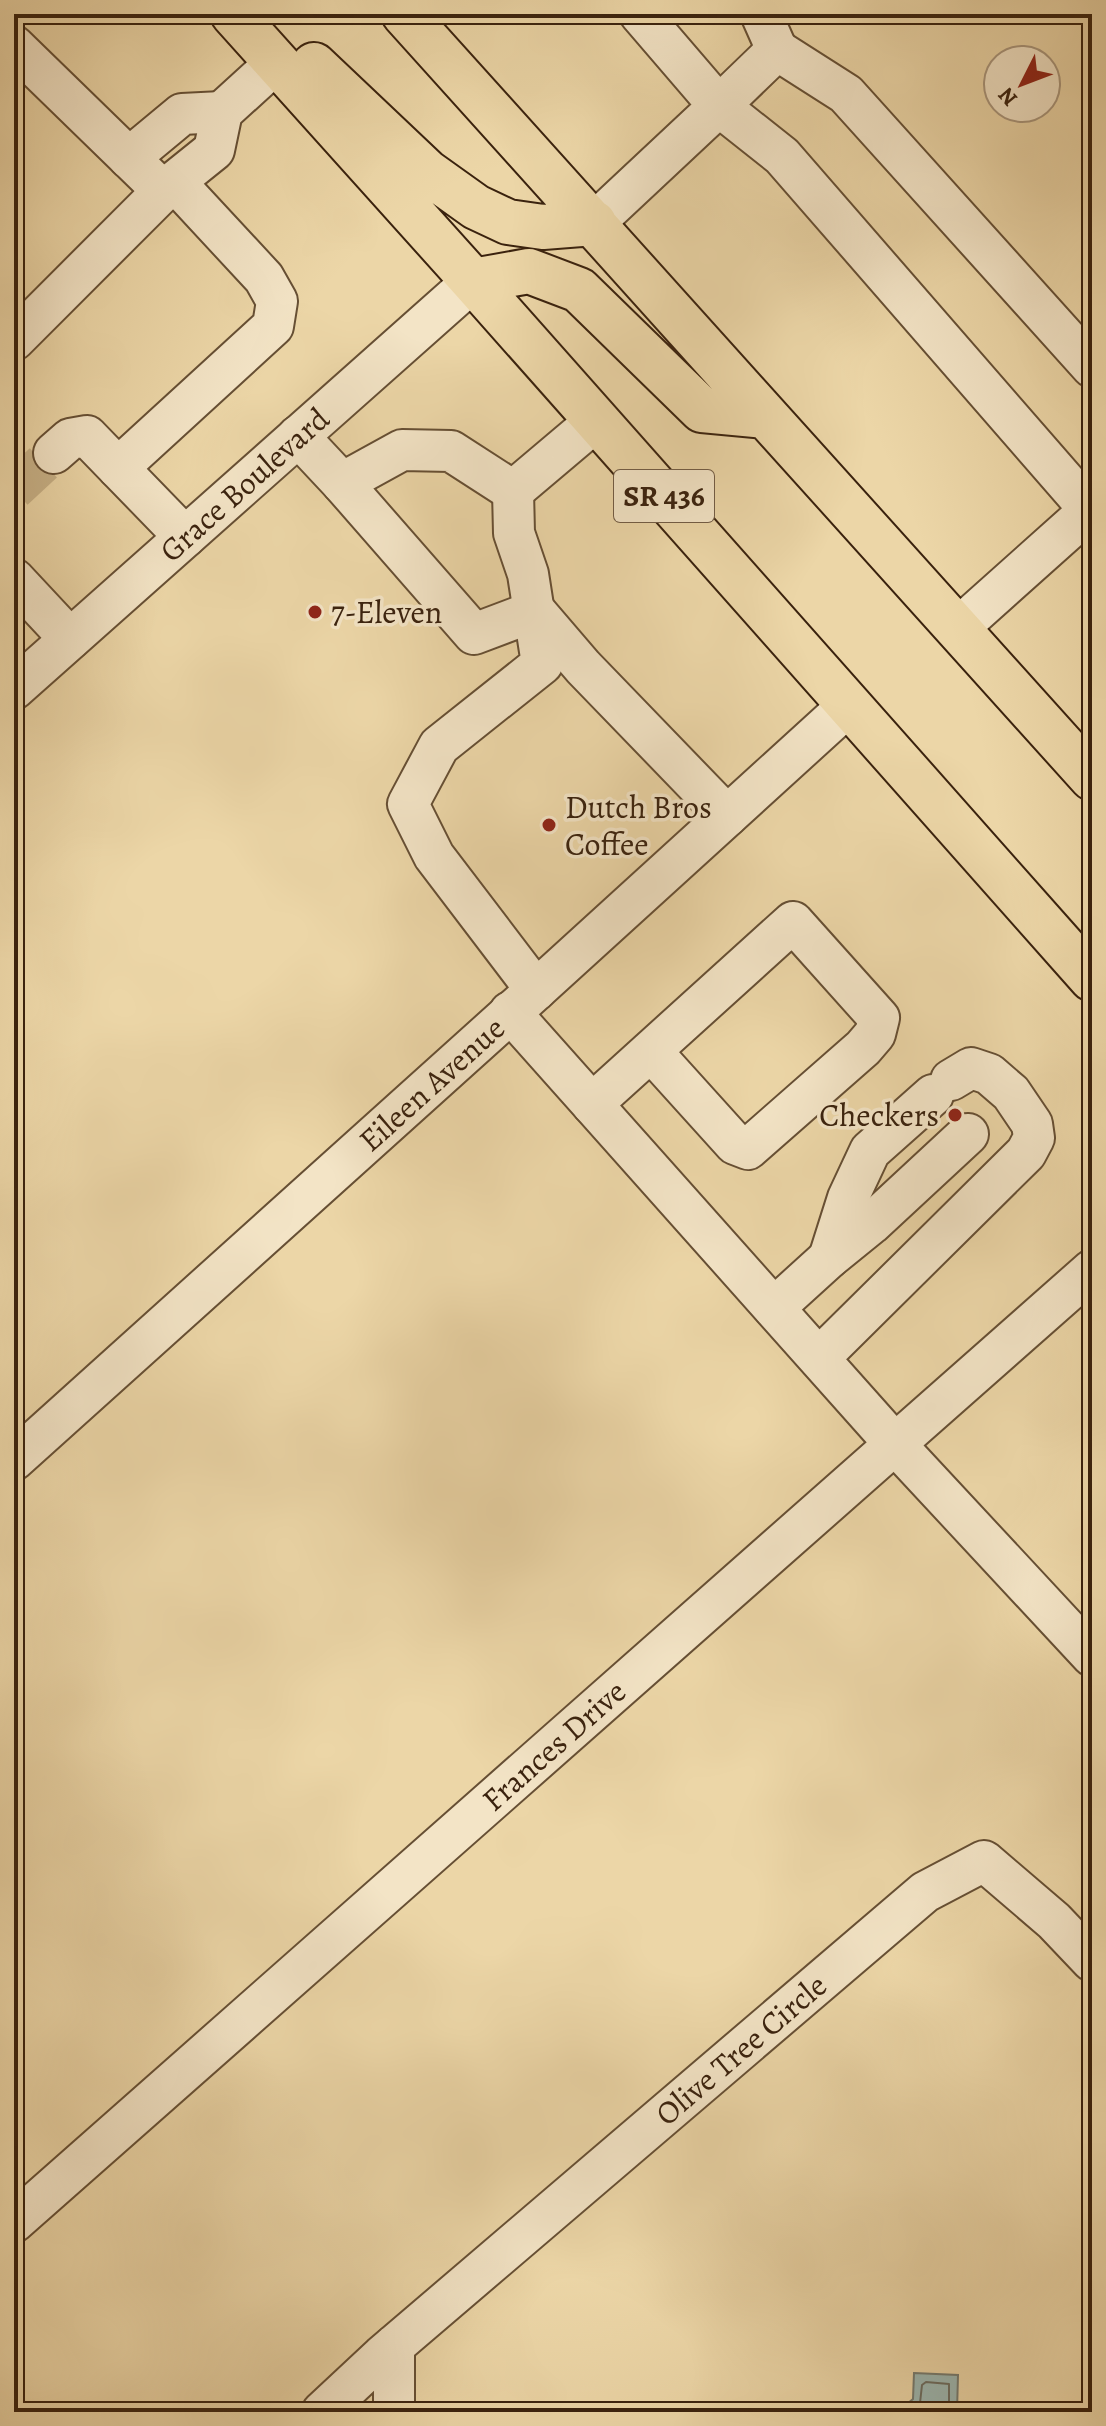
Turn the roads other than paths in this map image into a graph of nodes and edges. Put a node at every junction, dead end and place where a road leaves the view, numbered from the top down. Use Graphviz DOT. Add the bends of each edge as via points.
graph roads {
  1 [pos="233,14"];
  2 [pos="254,14"];
  3 [pos="404,14"];
  4 [pos="640,14"];
  5 [pos="761,14"];
  6 [pos="14,46"];
  7 [pos="777,50"];
  8 [pos="277,62"];
  9 [pos="719,106"];
  10 [pos="222,112"];
  11 [pos="129,158"];
  12 [pos="169,186"];
  13 [pos="594,223"];
  14 [pos="473,281"];
  15 [pos="14,340"];
  16 [pos="1092,367"];
  17 [pos="766,416"];
  18 [pos="597,420"];
  19 [pos="298,436"];
  20 [pos="54,453"];
  21 [pos="118,468"];
  22 [pos="342,483"];
  23 [pos="513,491"];
  24 [pos="1091,510"];
  25 [pos="185,537"];
  26 [pos="14,579"];
  27 [pos="535,611"];
  28 [pos="957,629"];
  29 [pos="70,639"];
  30 [pos="14,689"];
  31 [pos="849,705"];
  32 [pos="1092,778"];
  33 [pos="727,816"];
  34 [pos="1092,979"];
  35 [pos="523,1001"];
  36 [pos="651,1051"];
  37 [pos="592,1104"];
  38 [pos="988,1116"];
  39 [pos="829,1258"];
  40 [pos="1092,1270"];
  41 [pos="774,1308"];
  42 [pos="819,1358"];
  43 [pos="894,1443"];
  44 [pos="14,1460"];
  45 [pos="1092,1656"];
  46 [pos="1092,1961"];
  47 [pos="14,2222"];
  48 [pos="394,2346"];
  49 [pos="322,2412"];
  50 [pos="394,2412"];
  1 -- 8 [label="main road, SR 436"];
  2 -- 13 [label="main road" via="427,172 476,207 508,222 543,227"];
  3 -- 13 [label="main road"];
  4 -- 9 [label="street"];
  5 -- 7 [label="street"];
  6 -- 11 [label="street"];
  7 -- 9 [label="street"];
  7 -- 16 [label="street" via="846,94"];
  8 -- 10 [label="street"];
  8 -- 14 [label="main road, SR 436"];
  9 -- 13 [label="street"];
  9 -- 24 [label="street" via="782,156"];
  10 -- 11 [label="street" via="182,114"];
  10 -- 12 [label="street" via="214,150"];
  11 -- 12 [label="street"];
  12 -- 15 [label="street"];
  12 -- 21 [label="street" via="264,278 277,301 273,326"];
  13 -- 17 [label="main road"];
  14 -- 17 [label="main road" via="529,271 579,290 702,410"];
  14 -- 18 [label="main road, SR 436"];
  14 -- 19 [label="street, Grace Boulevard"];
  17 -- 28 [label="main road"];
  18 -- 23 [label="street"];
  18 -- 31 [label="main road, SR 436"];
  19 -- 22 [label="street"];
  19 -- 25 [label="street, Grace Boulevard"];
  20 -- 21 [label="street" via="70,439 87,436"];
  21 -- 25 [label="street"];
  22 -- 23 [label="street" via="402,450 451,451"];
  22 -- 27 [label="street" via="474,634"];
  23 -- 27 [label="street" via="514,533"];
  24 -- 28 [label="street"];
  25 -- 29 [label="street, Grace Boulevard"];
  26 -- 29 [label="street"];
  27 -- 33 [label="street"];
  27 -- 35 [label="street" via="542,664 439,746 408,804"];
  28 -- 32 [label="main road"];
  29 -- 30 [label="street, Grace Boulevard"];
  31 -- 33 [label="street, Eileen Avenue"];
  31 -- 34 [label="main road, SR 436"];
  33 -- 35 [label="street, Eileen Avenue"];
  35 -- 37 [label="street"];
  35 -- 44 [label="street, Eileen Avenue"];
  36 -- 36 [label="street" via="793,922 879,1018 863,1048 748,1149 735,1144"];
  36 -- 37 [label="street"];
  37 -- 41 [label="street"];
  38 -- 39 [label="street"];
  38 -- 39 [label="street" via="989,1074 971,1068 870,1151"];
  38 -- 42 [label="street" via="1032,1124 1034,1138 1026,1153"];
  39 -- 41 [label="street"];
  40 -- 43 [label="street, Frances Drive"];
  41 -- 42 [label="street"];
  42 -- 43 [label="street"];
  43 -- 45 [label="street"];
  43 -- 47 [label="street, Frances Drive"];
  46 -- 48 [label="street, Olive Tree Circle" via="984,1861 925,1892"];
  48 -- 49 [label="street, Olive Tree Circle"];
  48 -- 50 [label="street"];
}
